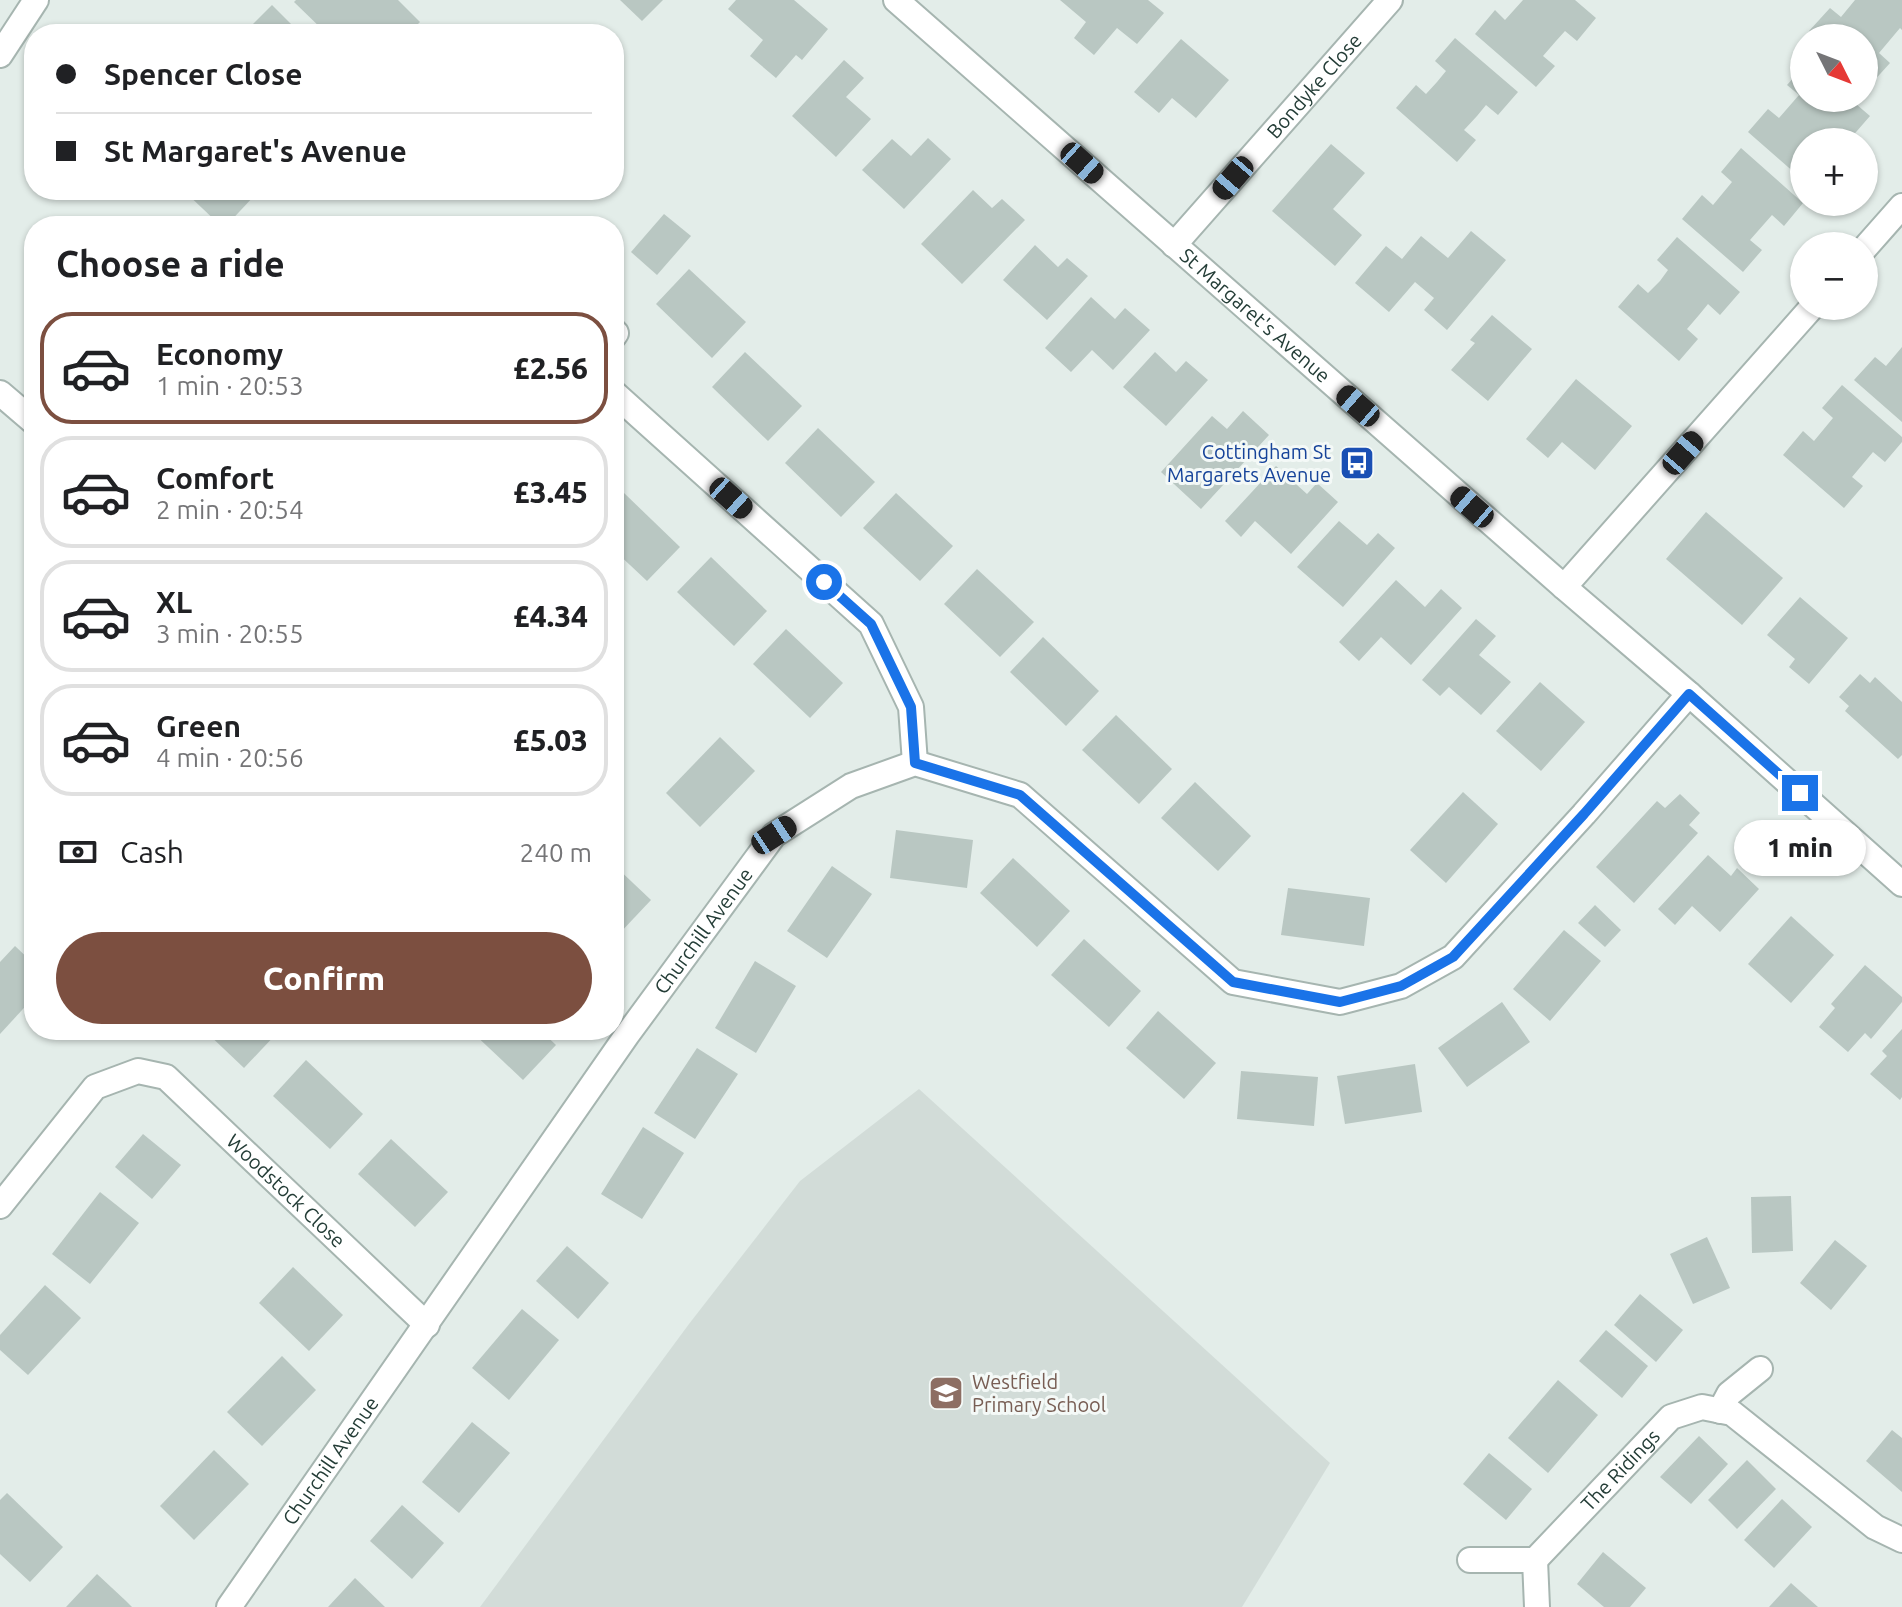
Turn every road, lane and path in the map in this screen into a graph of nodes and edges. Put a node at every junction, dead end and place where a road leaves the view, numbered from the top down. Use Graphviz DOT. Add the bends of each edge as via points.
graph roads {
  1 [pos="36,0"];
  2 [pos="896,0"];
  3 [pos="1390,0"];
  4 [pos="0,55"];
  5 [pos="1902,206"];
  6 [pos="1878,233"];
  7 [pos="1174,245"];
  8 [pos="1801,320"];
  9 [pos="0,393"];
  10 [pos="624,402"];
  11 [pos="24,413"];
  12 [pos="1564,587"];
  13 [pos="1689,694"];
  14 [pos="915,763"];
  15 [pos="1902,884"];
  16 [pos="624,1024"];
  17 [pos="613,1040"];
  18 [pos="0,1206"];
  19 [pos="427,1325"];
  20 [pos="1760,1369"];
  21 [pos="1720,1411"];
  22 [pos="1902,1540"];
  23 [pos="1470,1560"];
  24 [pos="1535,1560"];
  25 [pos="229,1607"];
  26 [pos="1537,1607"];
  1 -- 4 [label="street"];
  2 -- 7 [label="street, St Margaret's Avenue"];
  3 -- 7 [label="street, Bondyke Close"];
  5 -- 6 [label="street"];
  7 -- 12 [label="street, St Margaret's Avenue"];
  8 -- 12 [label="street"];
  9 -- 11 [label="street"];
  10 -- 14 [label="street" via="871,624 911,707"];
  12 -- 13 [label="street, St Margaret's Avenue"];
  13 -- 14 [label="street" via="1453,957 1401,986 1340,1002 1233,982 1020,795"];
  13 -- 15 [label="street, St Margaret's Avenue"];
  14 -- 16 [label="street, Churchill Avenue" via="851,786 774,835"];
  17 -- 19 [label="street, Churchill Avenue"];
  18 -- 19 [label="street, Woodstock Close" via="95,1087 138,1071 166,1077"];
  19 -- 25 [label="street, Churchill Avenue"];
  20 -- 21 [label="street" via="1729,1394"];
  21 -- 22 [label="street" via="1732,1413 1875,1527"];
  21 -- 24 [label="street, The Ridings" via="1702,1407 1671,1417"];
  23 -- 24 [label="street"];
  24 -- 26 [label="street"];
}
